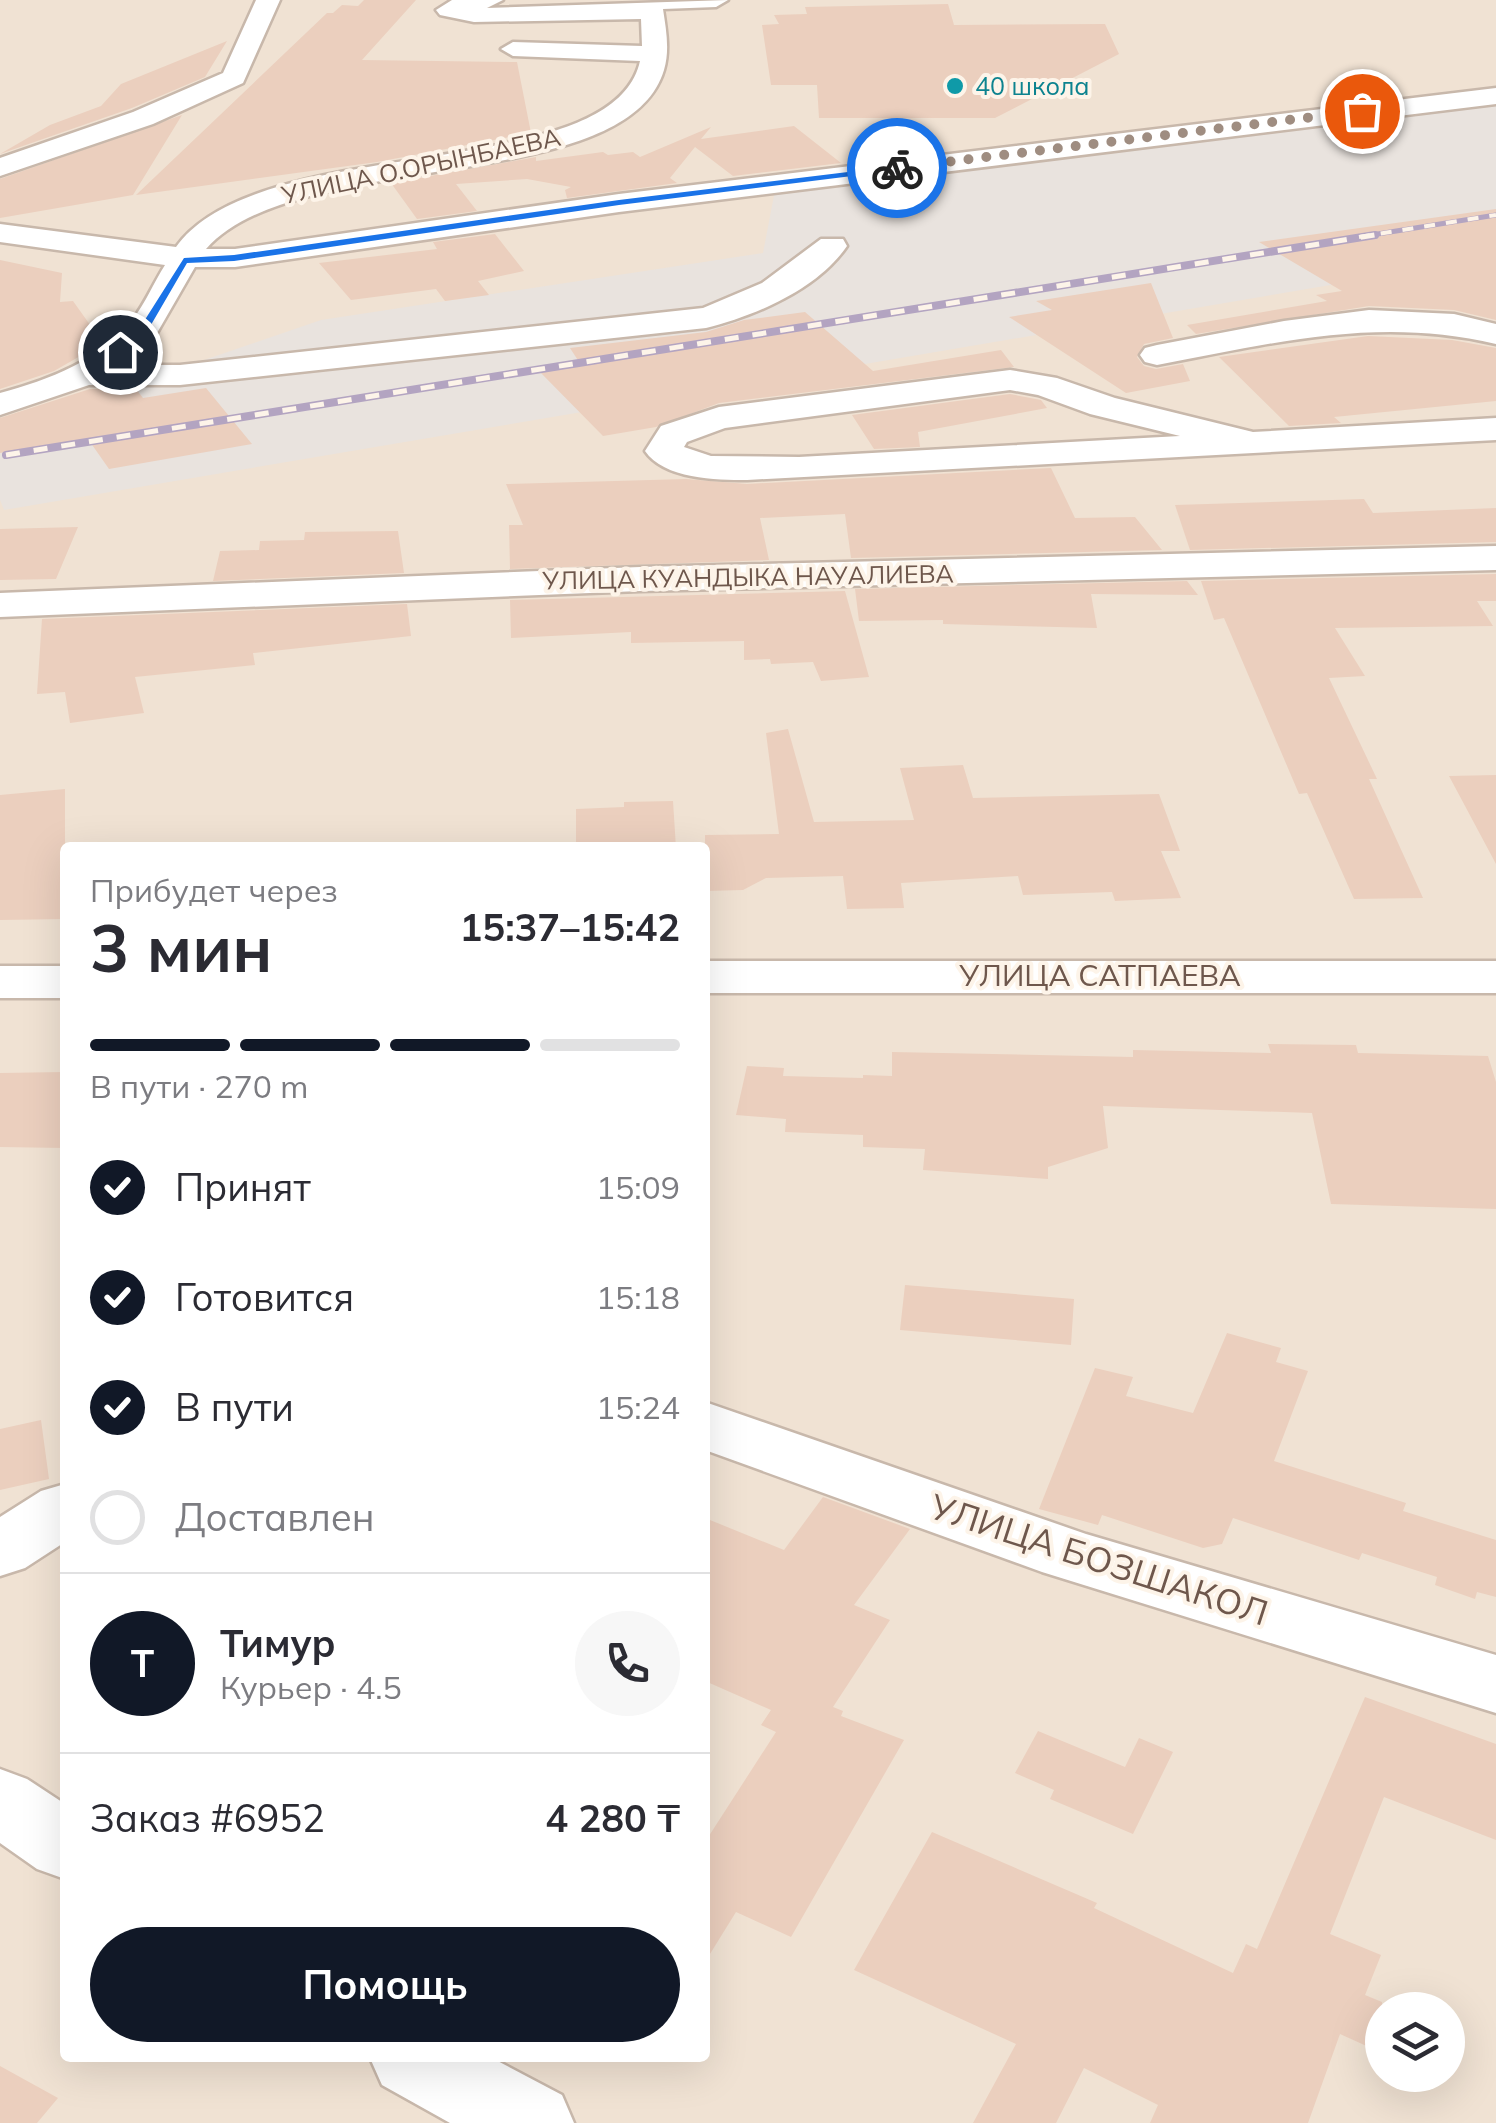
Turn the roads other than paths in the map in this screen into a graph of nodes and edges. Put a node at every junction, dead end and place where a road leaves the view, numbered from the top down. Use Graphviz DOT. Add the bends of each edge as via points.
graph roads {
  1 [pos="268,0"];
  2 [pos="492,0"];
  3 [pos="716,0"];
  4 [pos="651,5"];
  5 [pos="513,49"];
  6 [pos="653,54"];
  7 [pos="1496,96"];
  8 [pos="0,167"];
  9 [pos="690,194"];
  10 [pos="0,233"];
  11 [pos="184,260"];
  12 [pos="1496,334"];
  13 [pos="1158,355"];
  14 [pos="81,374"];
  15 [pos="0,404"];
  16 [pos="1496,429"];
  17 [pos="1246,441"];
  18 [pos="1496,558"];
  19 [pos="0,605"];
  20 [pos="710,977"];
  21 [pos="1496,977"];
  22 [pos="0,982"];
  23 [pos="60,982"];
  24 [pos="710,1427"];
  25 [pos="60,1512"];
  26 [pos="0,1550"];
  27 [pos="1496,1684"];
  28 [pos="0,1802"];
  29 [pos="60,1843"];
  30 [pos="419,2062"];
  31 [pos="532,2123"];
  1 -- 8 [label="street" via="234,78 143,118"];
  2 -- 4 [label="street" via="448,10 474,16"];
  3 -- 4 [label="street"];
  4 -- 6 [label="street"];
  5 -- 6 [label="street"];
  6 -- 11 [label="street, УЛИЦА О.ОРЫНБАЕВА" via="649,76 635,94 568,136 250,203 214,223"];
  7 -- 9 [label="street"];
  9 -- 11 [label="street"];
  9 -- 14 [label="street" via="786,208 822,240 803,272 744,308 706,318 180,375"];
  10 -- 11 [label="street"];
  11 -- 14 [label="street, УЛИЦА О.ОРЫНБАЕВА" via="145,328"];
  12 -- 13 [label="street" via="1423,320 1362,319"];
  14 -- 15 [label="street, УЛИЦА О.ОРЫНБАЕВА"];
  16 -- 17 [label="street"];
  17 -- 17 [label="street" via="799,468 717,467 663,451 674,434 719,418 1010,380"];
  18 -- 19 [label="street, УЛИЦА КУАНДЫКА НАУАЛИЕВА" via="640,578"];
  20 -- 21 [label="street, УЛИЦА САТПАЕВА"];
  22 -- 23 [label="street"];
  24 -- 27 [label="street, УЛИЦА БОЗШАКОЛ" via="1067,1554"];
  25 -- 26 [label="street"];
  28 -- 29 [label="street"];
  30 -- 31 [label="street"];
}
